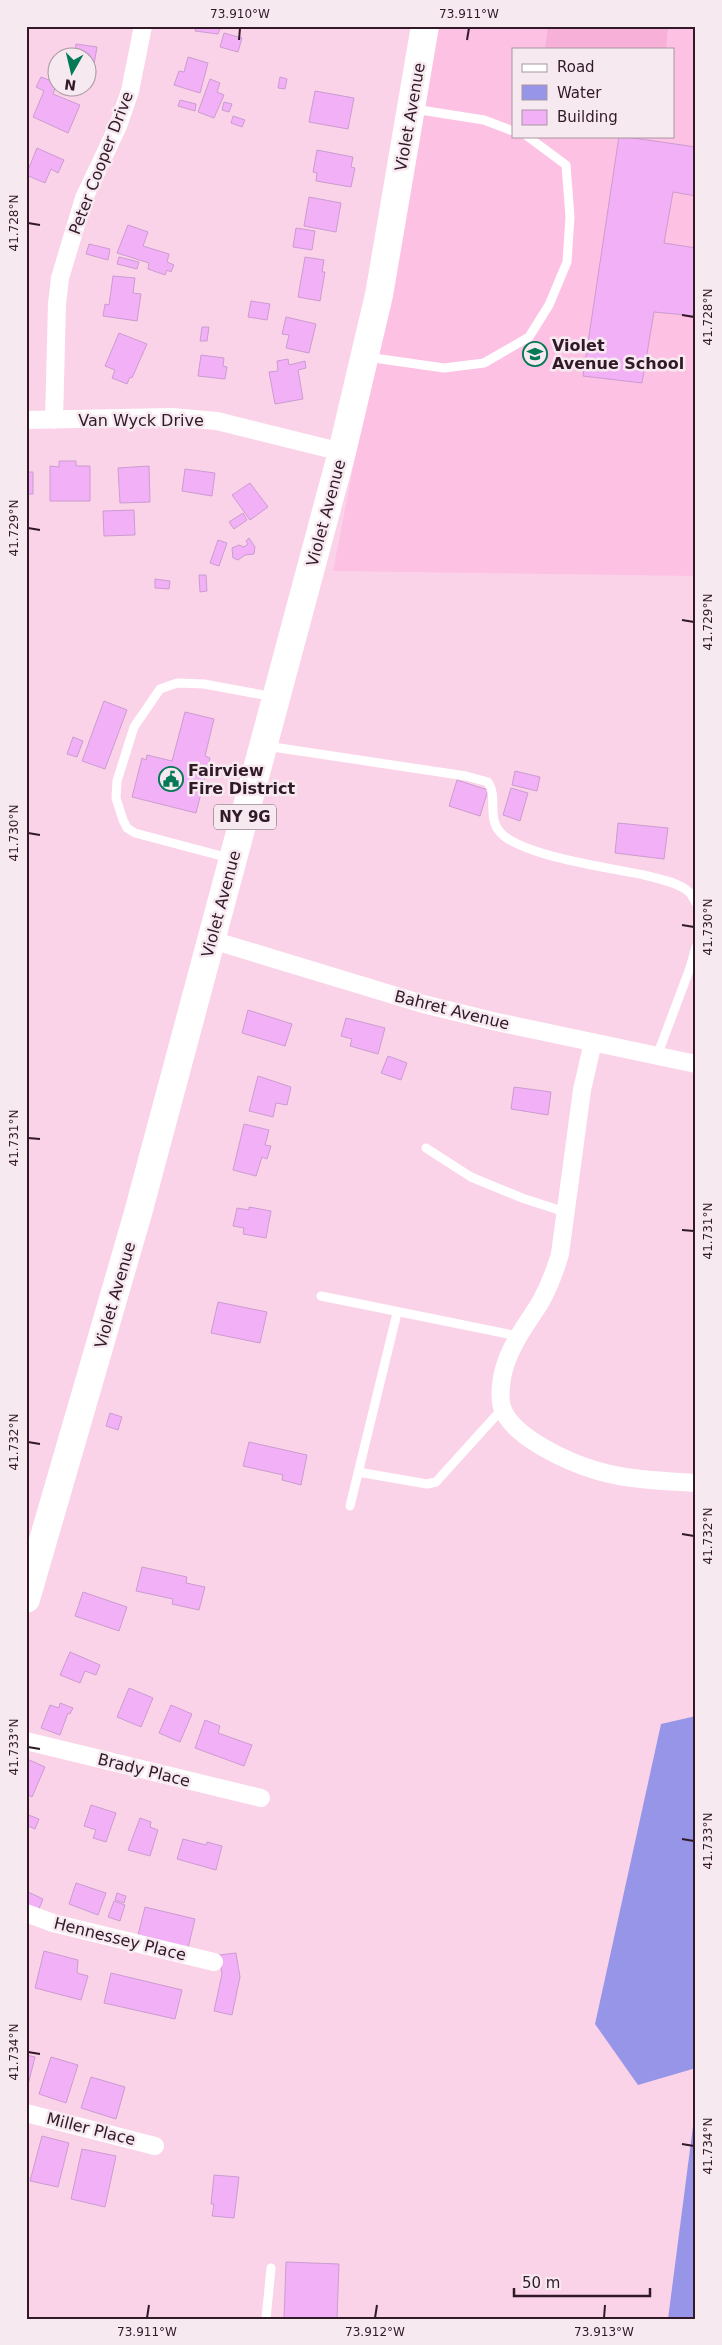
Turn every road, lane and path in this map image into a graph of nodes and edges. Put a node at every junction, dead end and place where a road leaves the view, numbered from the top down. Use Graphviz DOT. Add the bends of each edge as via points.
graph roads {
  1 [pos="143,26"];
  2 [pos="426,26"];
  3 [pos="411,108"];
  4 [pos="512,131"];
  5 [pos="530,138"];
  6 [pos="365,356"];
  7 [pos="26,420"];
  8 [pos="54,420"];
  9 [pos="342,452"];
  10 [pos="277,697"];
  11 [pos="264,746"];
  12 [pos="233,860"];
  13 [pos="696,903"];
  14 [pos="212,940"];
  15 [pos="696,947"];
  16 [pos="593,1042"];
  17 [pos="657,1056"];
  18 [pos="696,1064"];
  19 [pos="426,1148"];
  20 [pos="565,1212"];
  21 [pos="321,1296"];
  22 [pos="397,1313"];
  23 [pos="518,1336"];
  24 [pos="502,1409"];
  25 [pos="358,1472"];
  26 [pos="696,1483"];
  27 [pos="350,1506"];
  28 [pos="26,1599"];
  29 [pos="26,1741"];
  30 [pos="261,1798"];
  31 [pos="26,1913"];
  32 [pos="214,1962"];
  33 [pos="26,2113"];
  34 [pos="155,2146"];
  35 [pos="271,2268"];
  36 [pos="266,2319"];
  1 -- 8 [label="street, Peter Cooper Drive" via="124,108 84,198 60,278"];
  2 -- 3 [label="main road, Violet Avenue / NY 9G"];
  3 -- 4 [label="lane" via="484,120"];
  3 -- 6 [label="main road, Violet Avenue / NY 9G" via="379,295"];
  5 -- 6 [label="lane" via="566,165 570,217 567,262 549,305 529,338 484,364 444,368"];
  6 -- 9 [label="main road, Violet Avenue / NY 9G"];
  7 -- 8 [label="street, Van Wyck Drive"];
  8 -- 9 [label="street, Van Wyck Drive" via="171,417 217,421"];
  9 -- 10 [label="main road, Violet Avenue / NY 9G"];
  10 -- 11 [label="main road, Violet Avenue / NY 9G"];
  10 -- 12 [label="lane" via="204,684 177,683 160,689 134,727 117,781 116,798 127,828"];
  11 -- 12 [label="main road, Violet Avenue / NY 9G"];
  11 -- 13 [label="lane" via="488,782 493,789 492,815 499,832 514,844 544,854 663,880 690,892"];
  12 -- 14 [label="main road, Violet Avenue / NY 9G"];
  14 -- 16 [label="street, Bahret Avenue" via="423,1004"];
  14 -- 28 [label="main road, Violet Avenue / NY 9G"];
  15 -- 17 [label="lane"];
  16 -- 17 [label="street, Bahret Avenue"];
  16 -- 20 [label="street" via="582,1090"];
  17 -- 18 [label="street, Bahret Avenue"];
  19 -- 20 [label="lane" via="471,1177"];
  20 -- 23 [label="street" via="560,1254 553,1277"];
  21 -- 22 [label="lane"];
  22 -- 23 [label="lane"];
  22 -- 25 [label="lane"];
  23 -- 24 [label="street" via="503,1372"];
  24 -- 25 [label="lane" via="436,1482 427,1484"];
  24 -- 26 [label="street" via="511,1423 527,1436 558,1455 598,1471 643,1480"];
  25 -- 27 [label="lane"];
  29 -- 30 [label="street, Brady Place"];
  31 -- 32 [label="street, Hennessey Place" via="52,1923"];
  33 -- 34 [label="street, Miller Place"];
  35 -- 36 [label="lane"];
}
